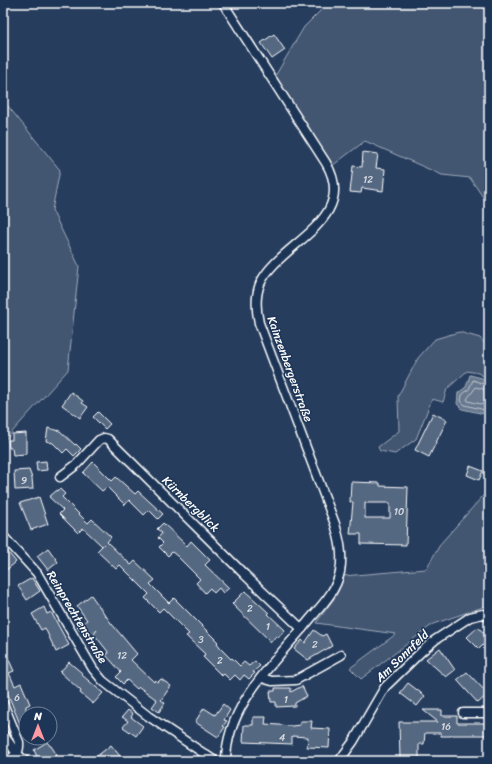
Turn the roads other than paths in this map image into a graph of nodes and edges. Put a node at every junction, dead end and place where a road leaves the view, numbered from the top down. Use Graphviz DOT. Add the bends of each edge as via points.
graph roads {
  1 [pos="223,3"];
  2 [pos="60,476"];
  3 [pos="3,536"];
  4 [pos="489,617"];
  5 [pos="302,629"];
  6 [pos="341,655"];
  7 [pos="262,678"];
  8 [pos="3,703"];
  9 [pos="489,712"];
  10 [pos="463,713"];
  11 [pos="3,734"];
  12 [pos="17,754"];
  13 [pos="229,760"];
  14 [pos="6,761"];
  15 [pos="25,761"];
  16 [pos="215,761"];
  17 [pos="339,761"];
  1 -- 5 [label="street, Kainzenbergerstraße" via="326,163 334,183 333,198 327,214 269,270 260,284 256,301 264,336 335,524 341,547 340,573 335,586 328,599"];
  2 -- 5 [label="street, Kürnbergblick" via="76,465 99,440 108,439"];
  3 -- 16 [label="street, Reinprechtenstraße" via="37,573 89,662 103,681 148,716"];
  4 -- 17 [label="street, Am Sonnfeld" via="483,614 470,617 422,651 385,687 354,742"];
  5 -- 7 [label="street, Kainzenbergerstraße"];
  6 -- 7 [label="street" via="296,680 272,681"];
  7 -- 13 [label="street, Kainzenbergerstraße" via="252,689 235,719 230,739"];
  8 -- 12 [label="street" via="19,742"];
  9 -- 10 [label="street"];
  11 -- 12 [label="street"];
  12 -- 14 [label="street"];
  12 -- 15 [label="street"];
}
